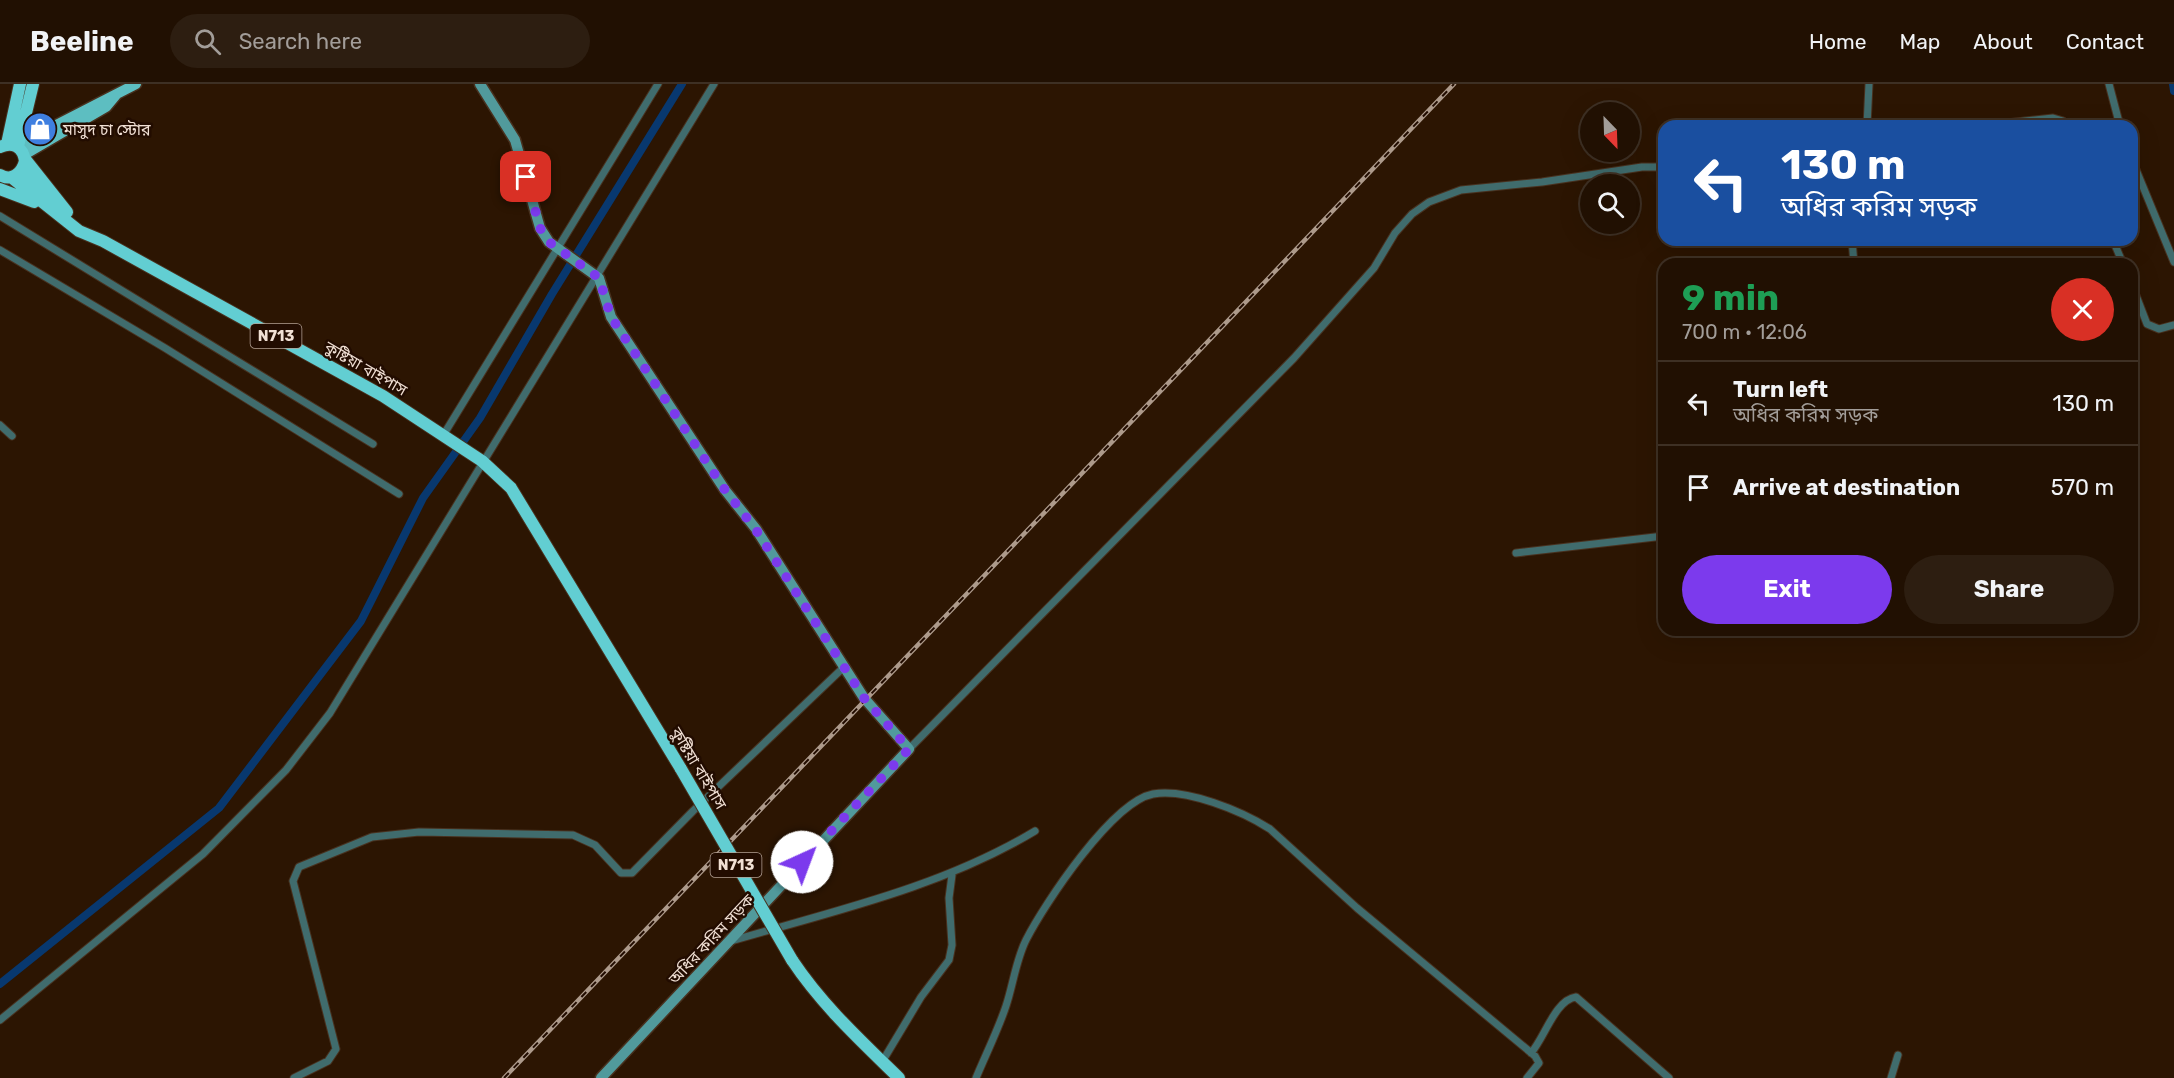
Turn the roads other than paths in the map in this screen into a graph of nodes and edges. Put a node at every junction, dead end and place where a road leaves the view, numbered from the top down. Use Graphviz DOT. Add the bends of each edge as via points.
graph roads {
  1 [pos="20,84"];
  2 [pos="33,84"];
  3 [pos="136,84"];
  4 [pos="480,84"];
  5 [pos="658,84"];
  6 [pos="714,84"];
  7 [pos="1869,84"];
  8 [pos="2109,84"];
  9 [pos="1867,120"];
  10 [pos="2034,120"];
  11 [pos="2060,120"];
  12 [pos="2118,120"];
  13 [pos="17,153"];
  14 [pos="1658,167"];
  15 [pos="2138,175"];
  16 [pos="3,180"];
  17 [pos="65,215"];
  18 [pos="0,216"];
  19 [pos="557,248"];
  20 [pos="0,250"];
  21 [pos="2174,262"];
  22 [pos="594,273"];
  23 [pos="2138,301"];
  24 [pos="2174,324"];
  25 [pos="0,425"];
  26 [pos="445,435"];
  27 [pos="12,436"];
  28 [pos="373,444"];
  29 [pos="483,462"];
  30 [pos="399,494"];
  31 [pos="1658,537"];
  32 [pos="1516,553"];
  33 [pos="844,668"];
  34 [pos="909,749"];
  35 [pos="1035,831"];
  36 [pos="952,874"];
  37 [pos="729,942"];
  38 [pos="0,1020"];
  39 [pos="1531,1053"];
  40 [pos="1898,1055"];
  41 [pos="882,1062"];
  42 [pos="294,1078"];
  43 [pos="601,1078"];
  44 [pos="898,1078"];
  45 [pos="976,1078"];
  46 [pos="1527,1078"];
  47 [pos="1669,1078"];
  48 [pos="1891,1078"];
  1 -- 13 [label="highway"];
  2 -- 13 [label="highway"];
  3 -- 13 [label="main road" via="35,136"];
  4 -- 19 [label="main road" via="515,140 540,228"];
  5 -- 19 [label="street"];
  6 -- 22 [label="street"];
  7 -- 9 [label="street"];
  8 -- 12 [label="street"];
  10 -- 11 [label="street"];
  13 -- 16 [label="highway"];
  13 -- 17 [label="highway"];
  14 -- 34 [label="street" via="1461,190 1429,201 1412,214 1374,268 1294,358"];
  15 -- 21 [label="street"];
  16 -- 17 [label="highway, কুষ্টিয়া বাইপাস / N713"];
  17 -- 26 [label="highway, কুষ্টিয়া বাইপাস / N713" via="79,231 383,396"];
  18 -- 28 [label="street"];
  19 -- 22 [label="main road"];
  19 -- 26 [label="street"];
  20 -- 30 [label="street"];
  22 -- 29 [label="street"];
  22 -- 33 [label="main road" via="602,284 611,317 725,490 756,530"];
  23 -- 24 [label="street" via="2147,324 2159,329"];
  25 -- 27 [label="street"];
  26 -- 29 [label="highway, কুষ্টিয়া বাইপাস / N713"];
  29 -- 38 [label="street" via="330,713 286,770 203,854"];
  29 -- 41 [label="highway, কুষ্টিয়া বাইপাস / N713, bridge" via="512,488 792,960 833,1014"];
  31 -- 32 [label="street"];
  33 -- 34 [label="main road" via="864,698"];
  33 -- 42 [label="street" via="632,873 621,873 595,845 573,835 443,832 372,837 299,867 293,881 336,1049 328,1061"];
  34 -- 37 [label="main road, অধির করিম সড়ক"];
  35 -- 36 [label="street" via="998,854"];
  36 -- 37 [label="street"];
  36 -- 41 [label="street" via="949,960 921,997"];
  37 -- 43 [label="main road, অধির করিম সড়ক"];
  39 -- 45 [label="street" via="1357,908 1270,829 1253,818 1186,795 1168,793 1151,795 1126,808 1081,857 1025,942 1006,1007"];
  39 -- 46 [label="street" via="1539,1063"];
  39 -- 47 [label="street" via="1542,1041 1552,1017 1566,1000 1576,997"];
  40 -- 48 [label="street"];
  41 -- 44 [label="highway, কুষ্টিয়া বাইপাস / N713"];
}
